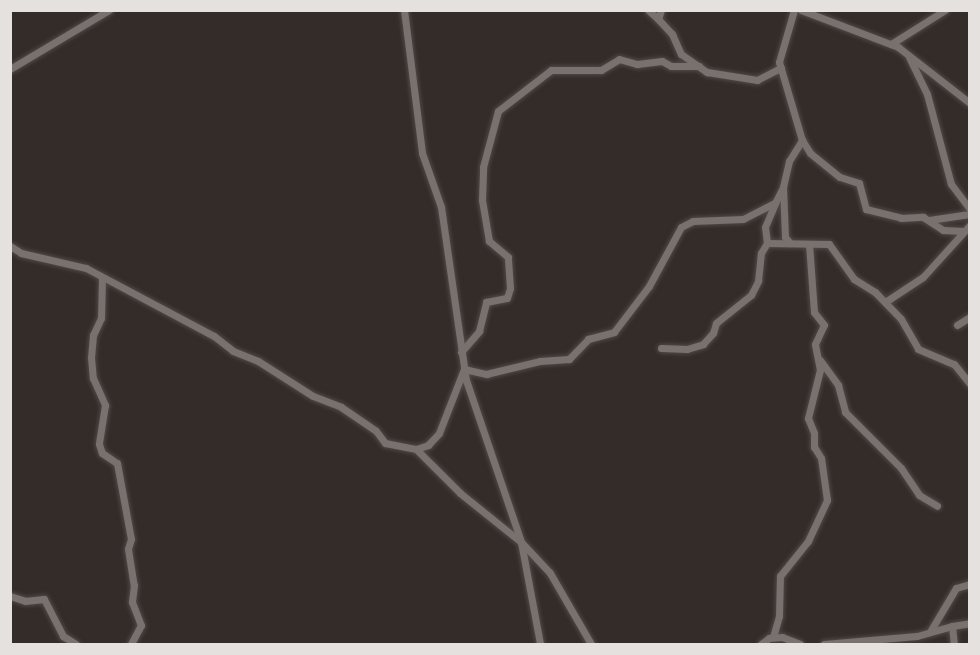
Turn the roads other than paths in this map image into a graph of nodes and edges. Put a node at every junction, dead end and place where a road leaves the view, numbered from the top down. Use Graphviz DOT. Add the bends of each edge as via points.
graph roads {
  1 [pos="109,10"];
  2 [pos="404,10"];
  3 [pos="648,10"];
  4 [pos="661,10"];
  5 [pos="794,10"];
  6 [pos="801,10"];
  7 [pos="945,10"];
  8 [pos="657,19"];
  9 [pos="891,44"];
  10 [pos="909,57"];
  11 [pos="699,66"];
  12 [pos="781,68"];
  13 [pos="10,69"];
  14 [pos="969,103"];
  15 [pos="802,140"];
  16 [pos="783,188"];
  17 [pos="775,203"];
  18 [pos="969,209"];
  19 [pos="969,214"];
  20 [pos="929,220"];
  21 [pos="967,228"];
  22 [pos="767,243"];
  23 [pos="790,243"];
  24 [pos="809,244"];
  25 [pos="10,246"];
  26 [pos="102,278"];
  27 [pos="885,302"];
  28 [pos="969,316"];
  29 [pos="957,325"];
  30 [pos="661,348"];
  31 [pos="461,352"];
  32 [pos="820,360"];
  33 [pos="464,369"];
  34 [pos="969,384"];
  35 [pos="416,448"];
  36 [pos="937,506"];
  37 [pos="520,542"];
  38 [pos="969,584"];
  39 [pos="10,596"];
  40 [pos="969,623"];
  41 [pos="952,626"];
  42 [pos="931,630"];
  43 [pos="773,637"];
  44 [pos="76,645"];
  45 [pos="131,645"];
  46 [pos="540,645"];
  47 [pos="591,645"];
  48 [pos="761,645"];
  49 [pos="800,645"];
  50 [pos="824,645"];
  51 [pos="954,645"];
  1 -- 13 [label="street"];
  2 -- 31 [label="street" via="422,153 439,197"];
  3 -- 8 [label="street"];
  4 -- 8 [label="street"];
  5 -- 12 [label="street" via="780,50"];
  6 -- 9 [label="street"];
  7 -- 9 [label="street"];
  8 -- 11 [label="street" via="672,34 681,54"];
  9 -- 10 [label="street"];
  10 -- 14 [label="street"];
  10 -- 18 [label="street" via="927,94 951,184"];
  11 -- 12 [label="street" via="715,75 752,80"];
  11 -- 31 [label="street" via="637,64 619,59 601,70 551,70 498,111 483,167 483,211 489,241 507,255 510,288 507,298 486,302 479,331"];
  12 -- 15 [label="street"];
  15 -- 16 [label="street" via="789,161"];
  15 -- 20 [label="street" via="822,166 859,183 866,209"];
  16 -- 17 [label="street"];
  16 -- 23 [label="street" via="785,237"];
  17 -- 22 [label="street" via="765,227"];
  17 -- 33 [label="street" via="743,219 693,221 681,227 629,317 610,334 588,339 569,359 540,361 486,374"];
  19 -- 20 [label="street"];
  20 -- 21 [label="street" via="943,230"];
  21 -- 27 [label="street" via="923,278"];
  22 -- 23 [label="street"];
  22 -- 30 [label="street" via="754,290 716,323 703,344 687,349"];
  23 -- 24 [label="street"];
  24 -- 27 [label="street" via="829,244 854,279"];
  24 -- 32 [label="street" via="814,312 824,325 815,344"];
  25 -- 26 [label="street" via="21,253 86,268"];
  26 -- 35 [label="street" via="214,336 233,351 258,360 313,396 341,407 376,431 386,443"];
  26 -- 45 [label="street" via="101,318 93,335 91,357 93,378 105,405 99,444 102,453 117,463 131,539 128,549 132,602 141,625 131,638"];
  27 -- 34 [label="street" via="901,319 918,349 954,364"];
  28 -- 29 [label="street"];
  31 -- 33 [label="street"];
  32 -- 36 [label="street" via="829,368 845,412 901,468 919,495"];
  32 -- 43 [label="street" via="807,418 821,459 827,500 808,541 780,576 779,616"];
  33 -- 35 [label="street" via="439,433 428,445"];
  33 -- 37 [label="street"];
  35 -- 37 [label="street" via="488,520"];
  37 -- 46 [label="street"];
  37 -- 47 [label="street" via="550,573"];
  38 -- 42 [label="street" via="956,588"];
  39 -- 44 [label="street" via="25,602 44,599 63,636"];
  40 -- 41 [label="street"];
  41 -- 42 [label="street"];
  41 -- 51 [label="street"];
  42 -- 50 [label="street" via="917,636"];
  43 -- 48 [label="street"];
  43 -- 49 [label="street"];
}
